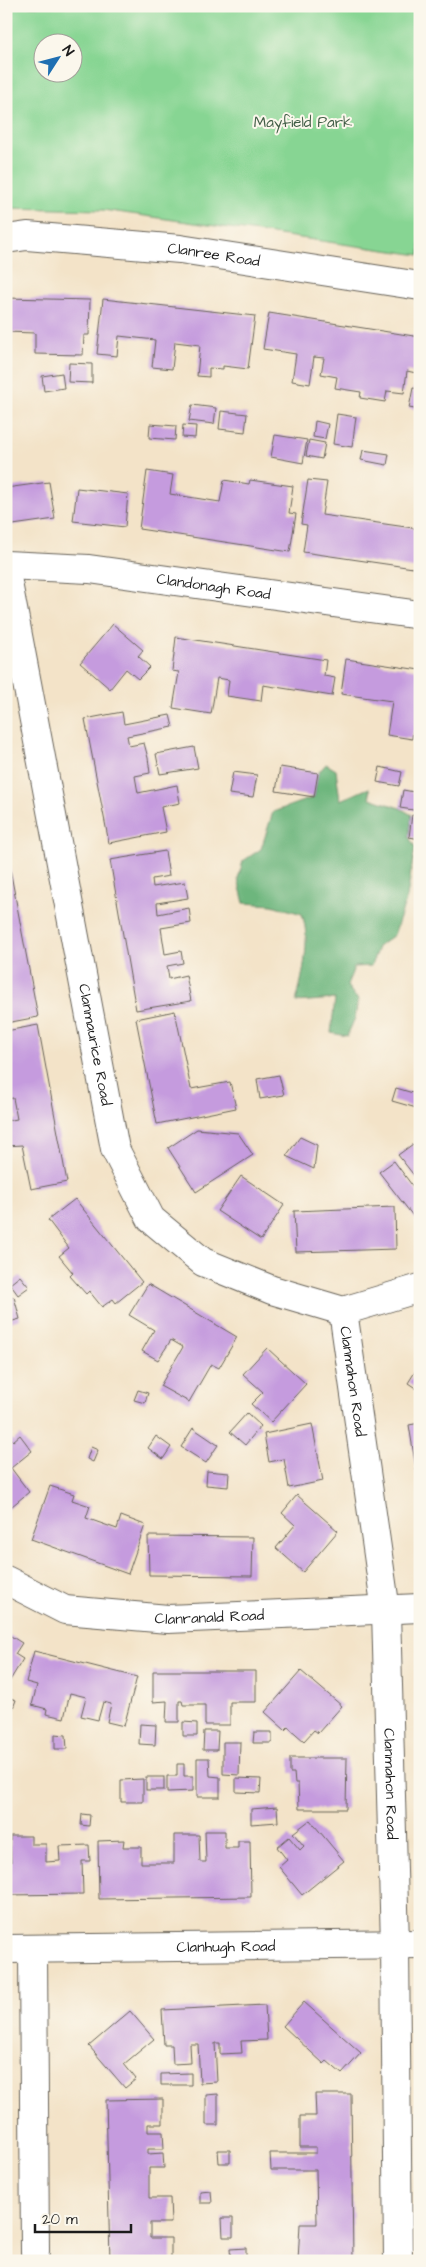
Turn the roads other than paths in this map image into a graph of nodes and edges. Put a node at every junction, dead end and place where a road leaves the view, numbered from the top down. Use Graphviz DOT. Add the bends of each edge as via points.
graph roads {
  1 [pos="6,239"];
  2 [pos="420,286"];
  3 [pos="6,566"];
  4 [pos="6,572"];
  5 [pos="420,615"];
  6 [pos="420,1288"];
  7 [pos="343,1311"];
  8 [pos="6,1580"];
  9 [pos="420,1608"];
  10 [pos="386,1611"];
  11 [pos="407,1944"];
  12 [pos="19,1949"];
  13 [pos="34,2252"];
  14 [pos="398,2261"];
  1 -- 2 [label="street, Clanree Road" via="27,236 180,249"];
  3 -- 5 [label="street, Clandonagh Road" via="89,569"];
  4 -- 7 [label="street, Clanmaurice Road" via="115,1149 151,1219 203,1262 272,1290"];
  6 -- 7 [label="street"];
  7 -- 10 [label="street, Clanmahon Road"];
  8 -- 10 [label="street, Clanranald Road" via="65,1610 168,1619"];
  9 -- 10 [label="street, Clanranald Road"];
  10 -- 11 [label="street, Clanmahon Road"];
  11 -- 12 [label="street, Clanhugh Road"];
  11 -- 14 [label="street, Clanmahon Road"];
  12 -- 13 [label="street, Clanhugh Road"];
}
